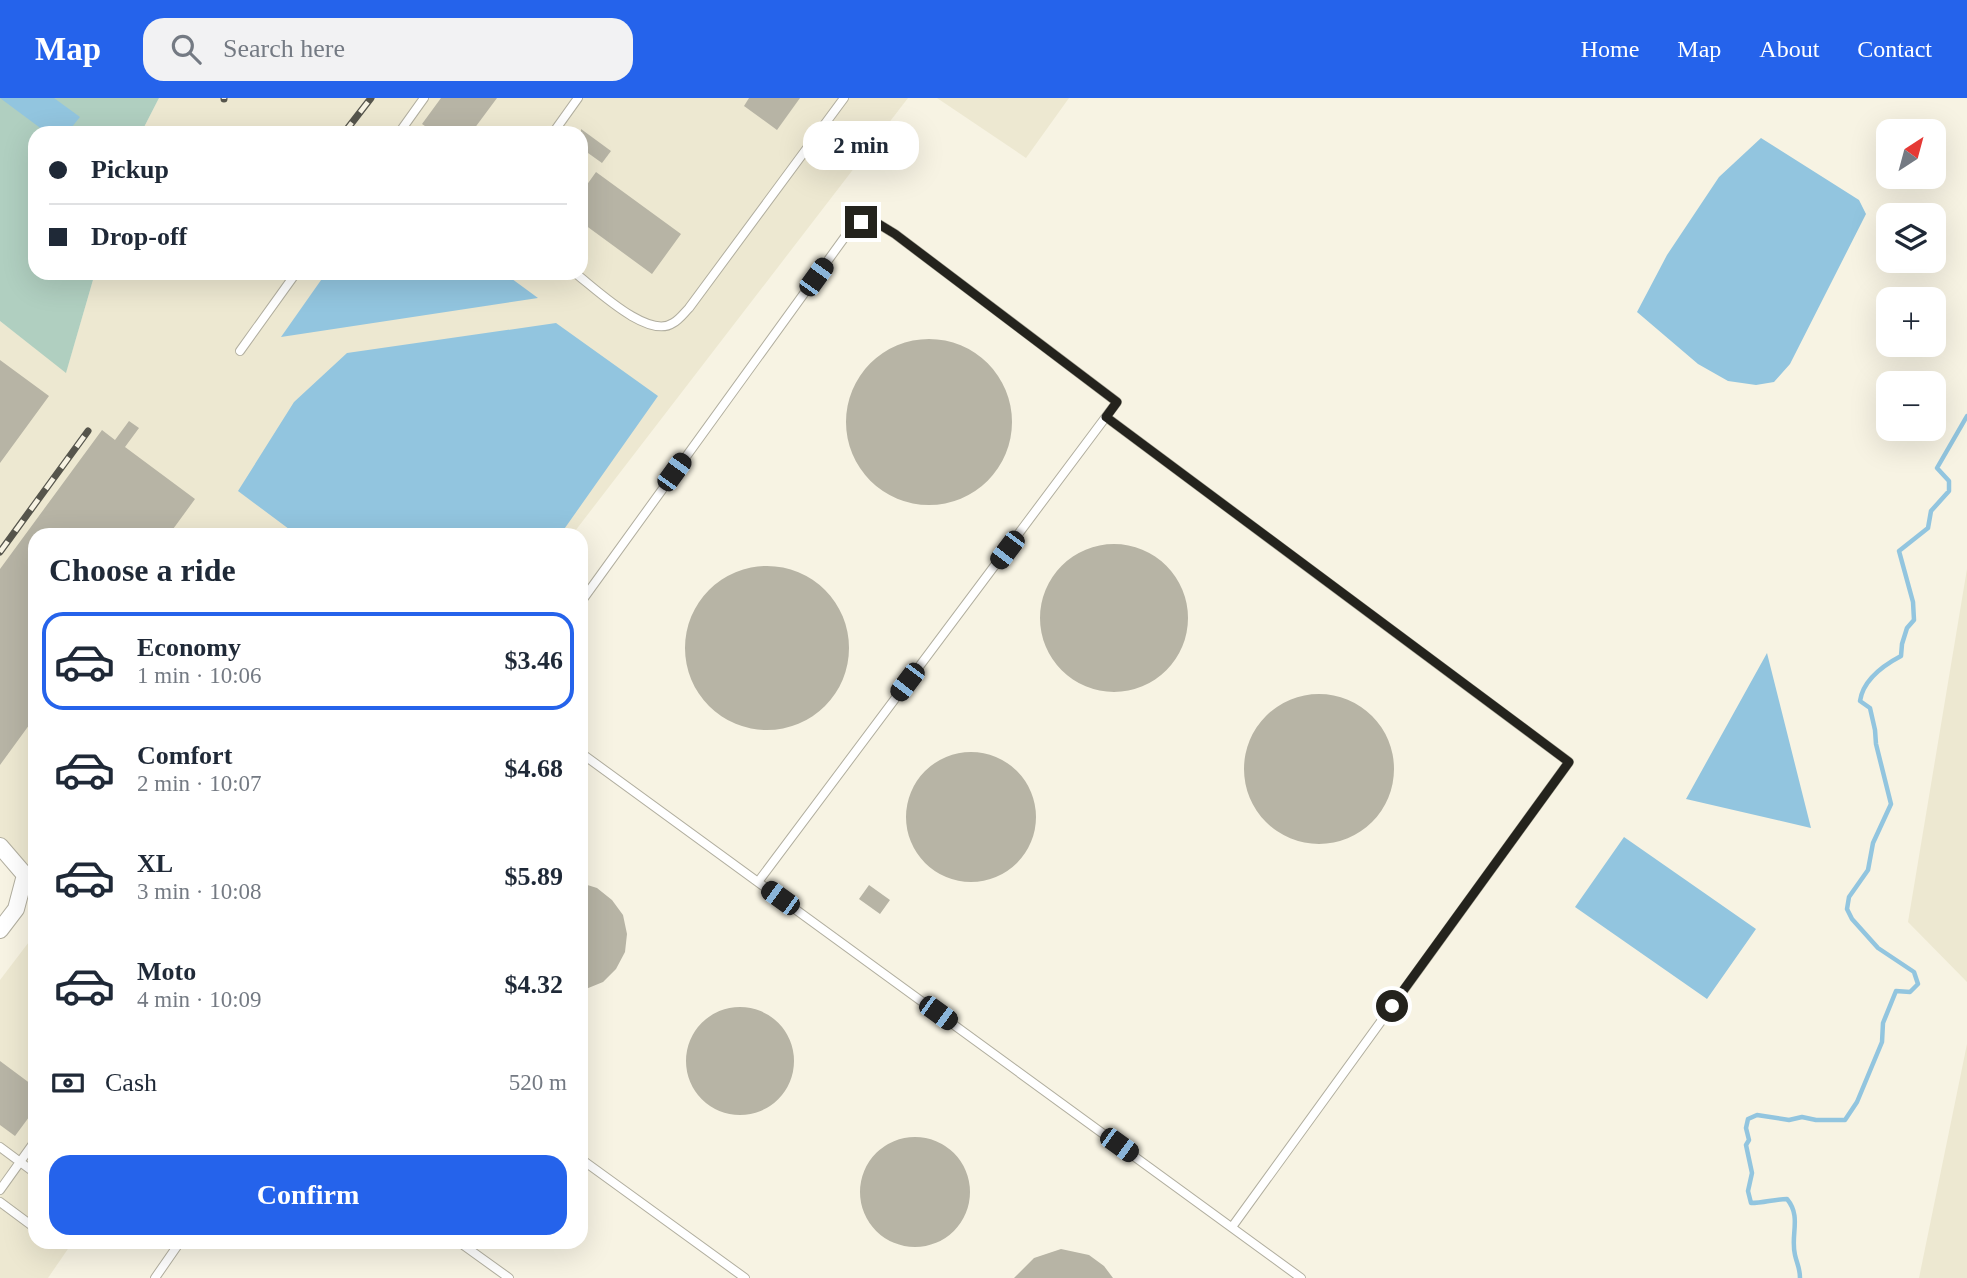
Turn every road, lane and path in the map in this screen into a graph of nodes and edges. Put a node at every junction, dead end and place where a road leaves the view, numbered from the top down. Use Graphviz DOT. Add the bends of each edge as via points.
graph roads {
  1 [pos="424,98"];
  2 [pos="578,98"];
  3 [pos="844,98"];
  4 [pos="404,126"];
  5 [pos="558,126"];
  6 [pos="291,280"];
  7 [pos="584,280"];
  8 [pos="240,351"];
  9 [pos="1106,417"];
  10 [pos="588,592"];
  11 [pos="588,758"];
  12 [pos="0,846"];
  13 [pos="28,870"];
  14 [pos="28,877"];
  15 [pos="758,882"];
  16 [pos="0,930"];
  17 [pos="0,1147"];
  18 [pos="28,1151"];
  19 [pos="20,1162"];
  20 [pos="588,1164"];
  21 [pos="28,1168"];
  22 [pos="0,1190"];
  23 [pos="0,1202"];
  24 [pos="28,1223"];
  25 [pos="1232,1227"];
  26 [pos="175,1249"];
  27 [pos="470,1249"];
  28 [pos="155,1278"];
  29 [pos="509,1278"];
  30 [pos="745,1278"];
  31 [pos="1301,1278"];
  1 -- 4 [label="lane"];
  2 -- 5 [label="lane"];
  3 -- 7 [label="lane" via="672,325 655,327 638,321"];
  6 -- 8 [label="lane"];
  9 -- 10 [label="lane" via="1117,402 895,234 877,223 861,222 847,234"];
  9 -- 15 [label="lane"];
  9 -- 25 [label="lane" via="1569,762"];
  11 -- 15 [label="lane"];
  12 -- 13 [label="street"];
  14 -- 16 [label="street" via="16,909"];
  15 -- 25 [label="lane"];
  17 -- 19 [label="lane"];
  18 -- 19 [label="lane"];
  19 -- 21 [label="lane"];
  19 -- 22 [label="lane"];
  20 -- 30 [label="lane"];
  23 -- 24 [label="lane"];
  25 -- 31 [label="lane"];
  26 -- 28 [label="lane"];
  27 -- 29 [label="lane"];
}
